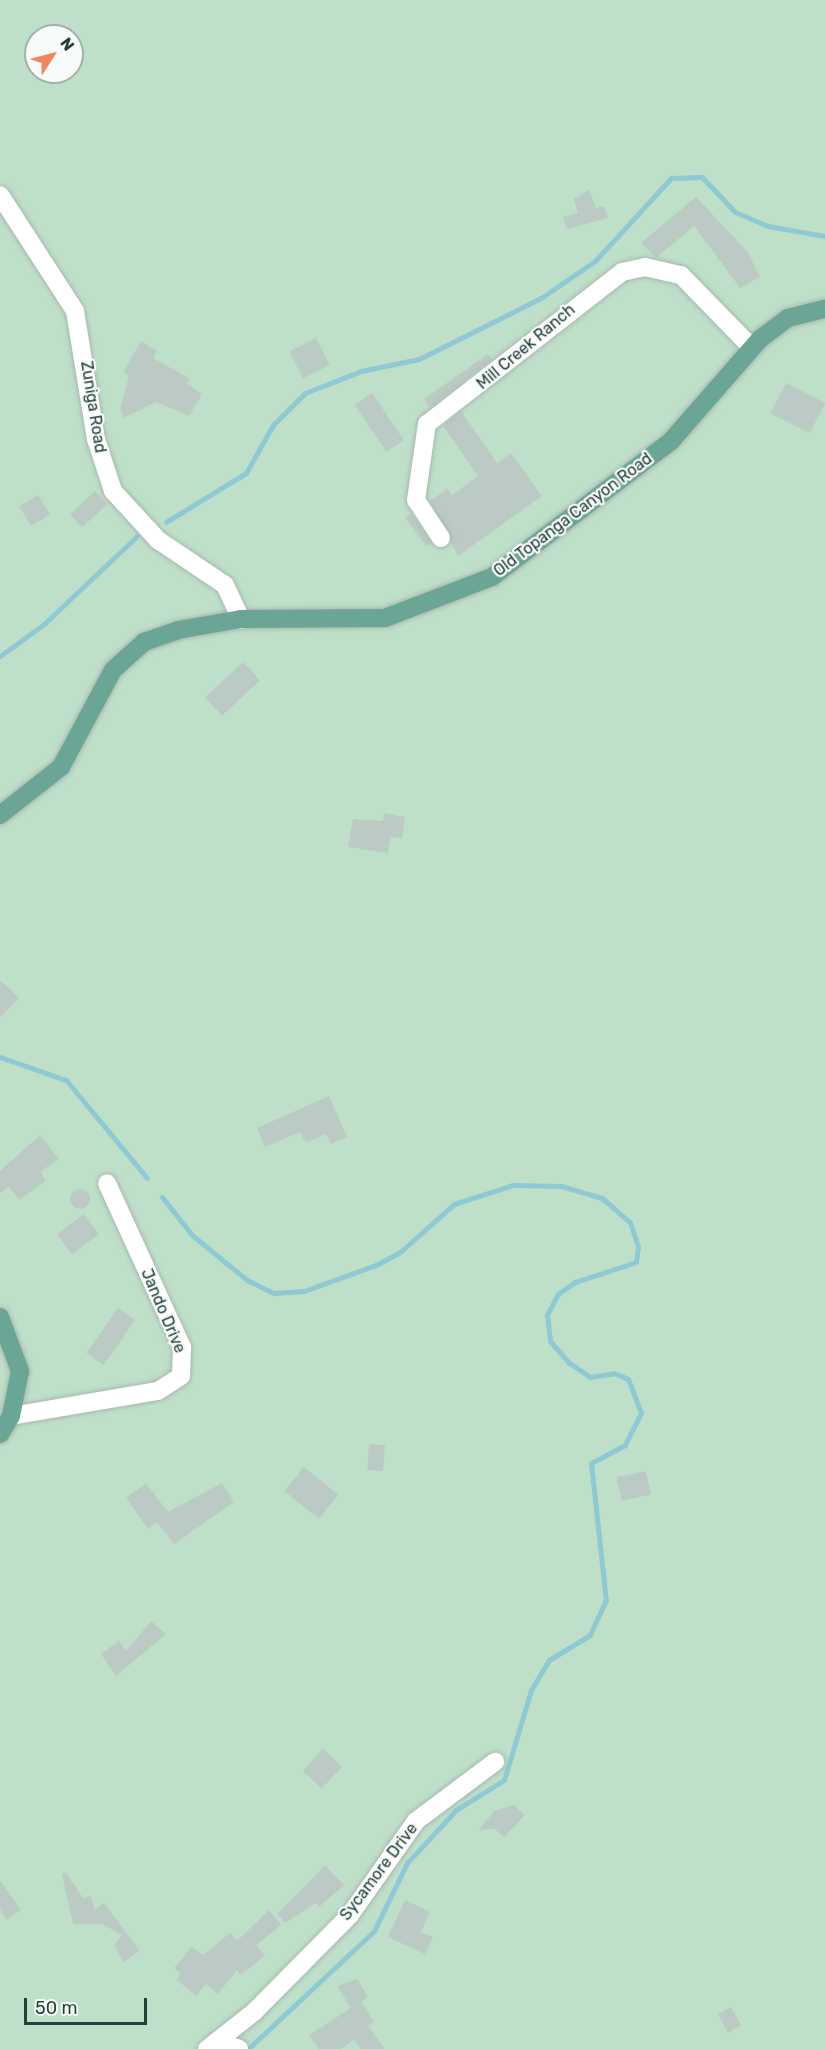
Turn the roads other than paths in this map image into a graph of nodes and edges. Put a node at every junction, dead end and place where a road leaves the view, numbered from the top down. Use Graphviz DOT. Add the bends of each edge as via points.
graph roads {
  1 [pos="0,195"];
  2 [pos="825,309"];
  3 [pos="752,348"];
  4 [pos="441,538"];
  5 [pos="241,619"];
  6 [pos="0,815"];
  7 [pos="107,1183"];
  8 [pos="0,1317"];
  9 [pos="11,1416"];
  10 [pos="0,1434"];
  11 [pos="495,1762"];
  12 [pos="225,2047"];
  1 -- 5 [label="street, Zuniga Road" via="75,311 96,439 113,491 158,540 225,585"];
  2 -- 3 [label="main road, Old Topanga Canyon Road" via="788,318"];
  3 -- 4 [label="street, Mill Creek Ranch" via="681,275 645,267 622,272 427,424 416,500"];
  3 -- 5 [label="main road, Old Topanga Canyon Road" via="671,441 492,577 385,618"];
  5 -- 6 [label="main road, Old Topanga Canyon Road" via="178,630 144,642 113,670 61,767"];
  7 -- 9 [label="street, Jando Drive" via="182,1347 181,1376 158,1392"];
  8 -- 9 [label="main road" via="21,1371"];
  9 -- 10 [label="main road"];
  11 -- 12 [label="street, Sycamore Drive" via="416,1821 350,1915"];
}
